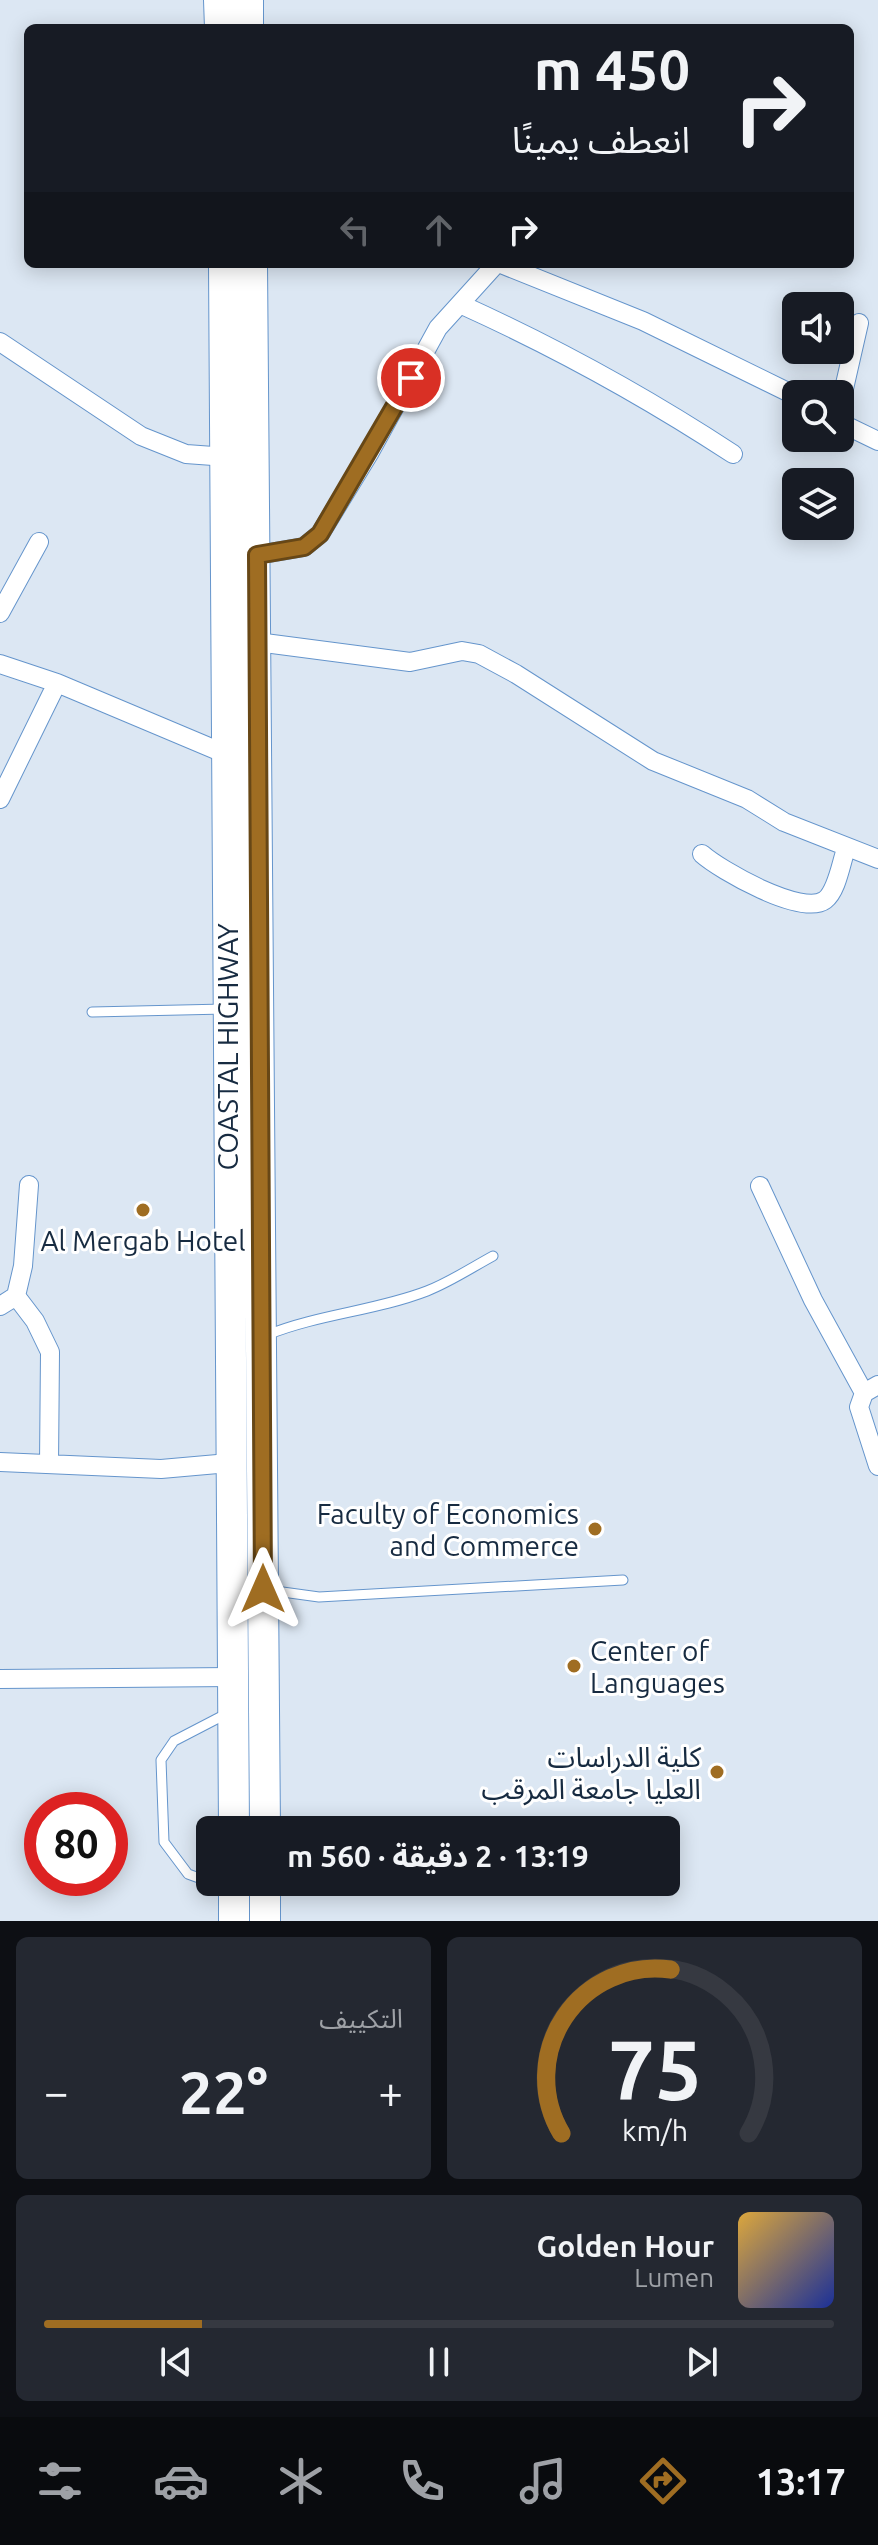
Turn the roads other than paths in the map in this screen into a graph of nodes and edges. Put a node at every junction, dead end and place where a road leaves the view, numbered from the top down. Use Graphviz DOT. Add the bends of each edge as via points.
graph roads {
  1 [pos="219,0"];
  2 [pos="248,0"];
  3 [pos="220,24"];
  4 [pos="248,24"];
  5 [pos="224,268"];
  6 [pos="252,268"];
  7 [pos="494,268"];
  8 [pos="508,268"];
  9 [pos="462,305"];
  10 [pos="859,323"];
  11 [pos="0,342"];
  12 [pos="846,380"];
  13 [pos="782,389"];
  14 [pos="854,429"];
  15 [pos="878,441"];
  16 [pos="733,454"];
  17 [pos="227,457"];
  18 [pos="39,542"];
  19 [pos="257,555"];
  20 [pos="0,613"];
  21 [pos="257,642"];
  22 [pos="0,664"];
  23 [pos="57,683"];
  24 [pos="228,755"];
  25 [pos="0,799"];
  26 [pos="846,849"];
  27 [pos="702,854"];
  28 [pos="878,859"];
  29 [pos="227,1009"];
  30 [pos="92,1012"];
  31 [pos="29,1185"];
  32 [pos="760,1186"];
  33 [pos="493,1256"];
  34 [pos="8,1301"];
  35 [pos="262,1337"];
  36 [pos="871,1389"];
  37 [pos="0,1462"];
  38 [pos="229,1463"];
  39 [pos="49,1464"];
  40 [pos="878,1466"];
  41 [pos="623,1580"];
  42 [pos="263,1589"];
  43 [pos="232,1677"];
  44 [pos="0,1679"];
  45 [pos="233,1710"];
  46 [pos="234,1816"];
  47 [pos="265,1816"];
  48 [pos="196,1876"];
  49 [pos="226,1896"];
  50 [pos="265,1896"];
  51 [pos="234,1921"];
  52 [pos="265,1921"];
  1 -- 3 [label="highway"];
  2 -- 4 [label="highway"];
  5 -- 17 [label="highway, COASTAL HIGHWAY"];
  6 -- 19 [label="highway, COASTAL HIGHWAY"];
  7 -- 9 [label="street"];
  8 -- 13 [label="street" via="643,321"];
  9 -- 16 [label="street" via="608,377"];
  9 -- 19 [label="street" via="438,328 320,534 304,547"];
  10 -- 12 [label="street"];
  11 -- 17 [label="street" via="141,436 186,454"];
  14 -- 15 [label="street"];
  17 -- 24 [label="highway, COASTAL HIGHWAY"];
  18 -- 20 [label="street"];
  19 -- 21 [label="highway, COASTAL HIGHWAY"];
  21 -- 26 [label="street" via="410,662 462,651 479,654 653,761 747,799"];
  21 -- 35 [label="highway, COASTAL HIGHWAY"];
  22 -- 23 [label="street"];
  23 -- 24 [label="street"];
  23 -- 25 [label="street"];
  24 -- 29 [label="highway, COASTAL HIGHWAY"];
  26 -- 27 [label="street" via="831,893 816,903 788,900 721,870"];
  26 -- 28 [label="street"];
  29 -- 30 [label="lane"];
  29 -- 38 [label="highway, COASTAL HIGHWAY"];
  31 -- 34 [label="street" via="23,1266"];
  32 -- 36 [label="street" via="813,1300"];
  33 -- 35 [label="lane" via="428,1291 358,1312 299,1322"];
  34 -- 39 [label="street" via="35,1321 50,1352"];
  35 -- 42 [label="highway, COASTAL HIGHWAY"];
  36 -- 40 [label="street" via="859,1407"];
  37 -- 39 [label="street"];
  38 -- 39 [label="street" via="161,1469"];
  38 -- 43 [label="highway, COASTAL HIGHWAY"];
  41 -- 42 [label="lane" via="319,1597"];
  42 -- 47 [label="highway, COASTAL HIGHWAY"];
  43 -- 44 [label="street"];
  43 -- 45 [label="highway, COASTAL HIGHWAY"];
  45 -- 46 [label="highway, COASTAL HIGHWAY"];
  45 -- 48 [label="lane" via="174,1741 161,1760 164,1842 188,1874"];
  49 -- 51 [label="highway"];
  50 -- 52 [label="highway"];
}
